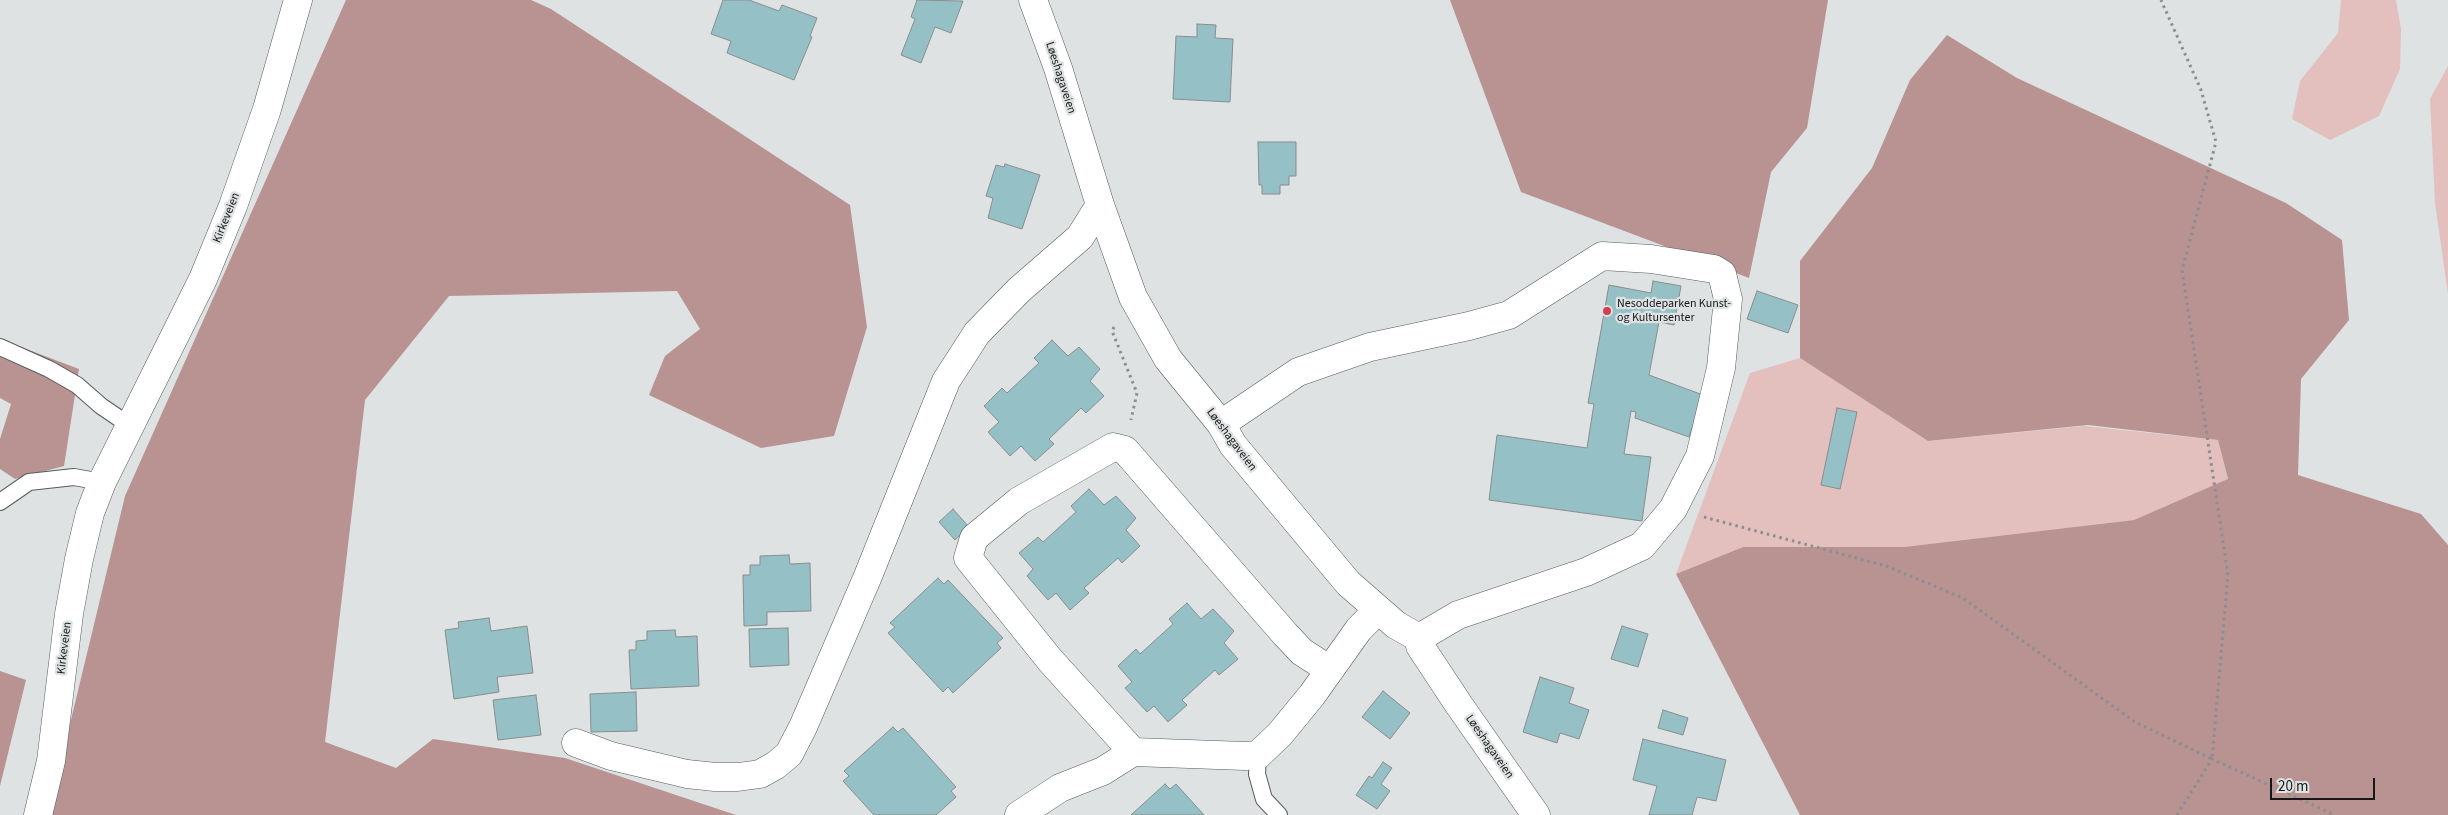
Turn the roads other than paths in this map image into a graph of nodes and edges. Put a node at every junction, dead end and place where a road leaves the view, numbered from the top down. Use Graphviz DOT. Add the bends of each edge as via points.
graph roads {
  1 [pos="298,0"];
  2 [pos="1033,0"];
  3 [pos="1100,205"];
  4 [pos="0,348"];
  5 [pos="1221,424"];
  6 [pos="130,425"];
  7 [pos="102,482"];
  8 [pos="0,502"];
  9 [pos="1378,610"];
  10 [pos="1419,638"];
  11 [pos="1330,670"];
  12 [pos="576,743"];
  13 [pos="1133,752"];
  14 [pos="1258,755"];
  15 [pos="38,815"];
  16 [pos="1019,815"];
  17 [pos="1279,815"];
  18 [pos="1536,815"];
  1 -- 6 [label="street, Kirkeveien" via="267,110 233,206 198,288"];
  2 -- 3 [label="street, Løeshagaveien" via="1058,68"];
  3 -- 5 [label="street, Løeshagaveien" via="1133,297 1168,359"];
  3 -- 12 [label="street" via="1080,237 1019,290 977,333 946,381 868,576 789,754 760,774 715,777 687,774 611,756"];
  4 -- 6 [label="lane" via="77,385"];
  5 -- 9 [label="street, Løeshagaveien" via="1232,445 1348,583"];
  5 -- 10 [label="street" via="1298,372 1370,347 1509,315 1602,256 1650,259 1714,269 1722,274 1728,299 1721,368 1700,456 1673,509 1642,546 1586,572 1458,615"];
  6 -- 7 [label="street, Kirkeveien"];
  7 -- 8 [label="lane" via="74,477 29,482"];
  7 -- 15 [label="street, Kirkeveien" via="90,513 79,559 51,761"];
  9 -- 10 [label="street, Løeshagaveien"];
  9 -- 11 [label="street" via="1359,629"];
  10 -- 18 [label="street, Løeshagaveien" via="1420,646 1439,675"];
  11 -- 13 [label="street" via="1302,652 1125,450 1113,447 1019,501 974,538 968,558 1050,660"];
  11 -- 14 [label="street" via="1280,734"];
  13 -- 14 [label="street"];
  13 -- 16 [label="street" via="1103,771 1060,788"];
  14 -- 17 [label="lane" via="1257,774 1264,798"];
}
